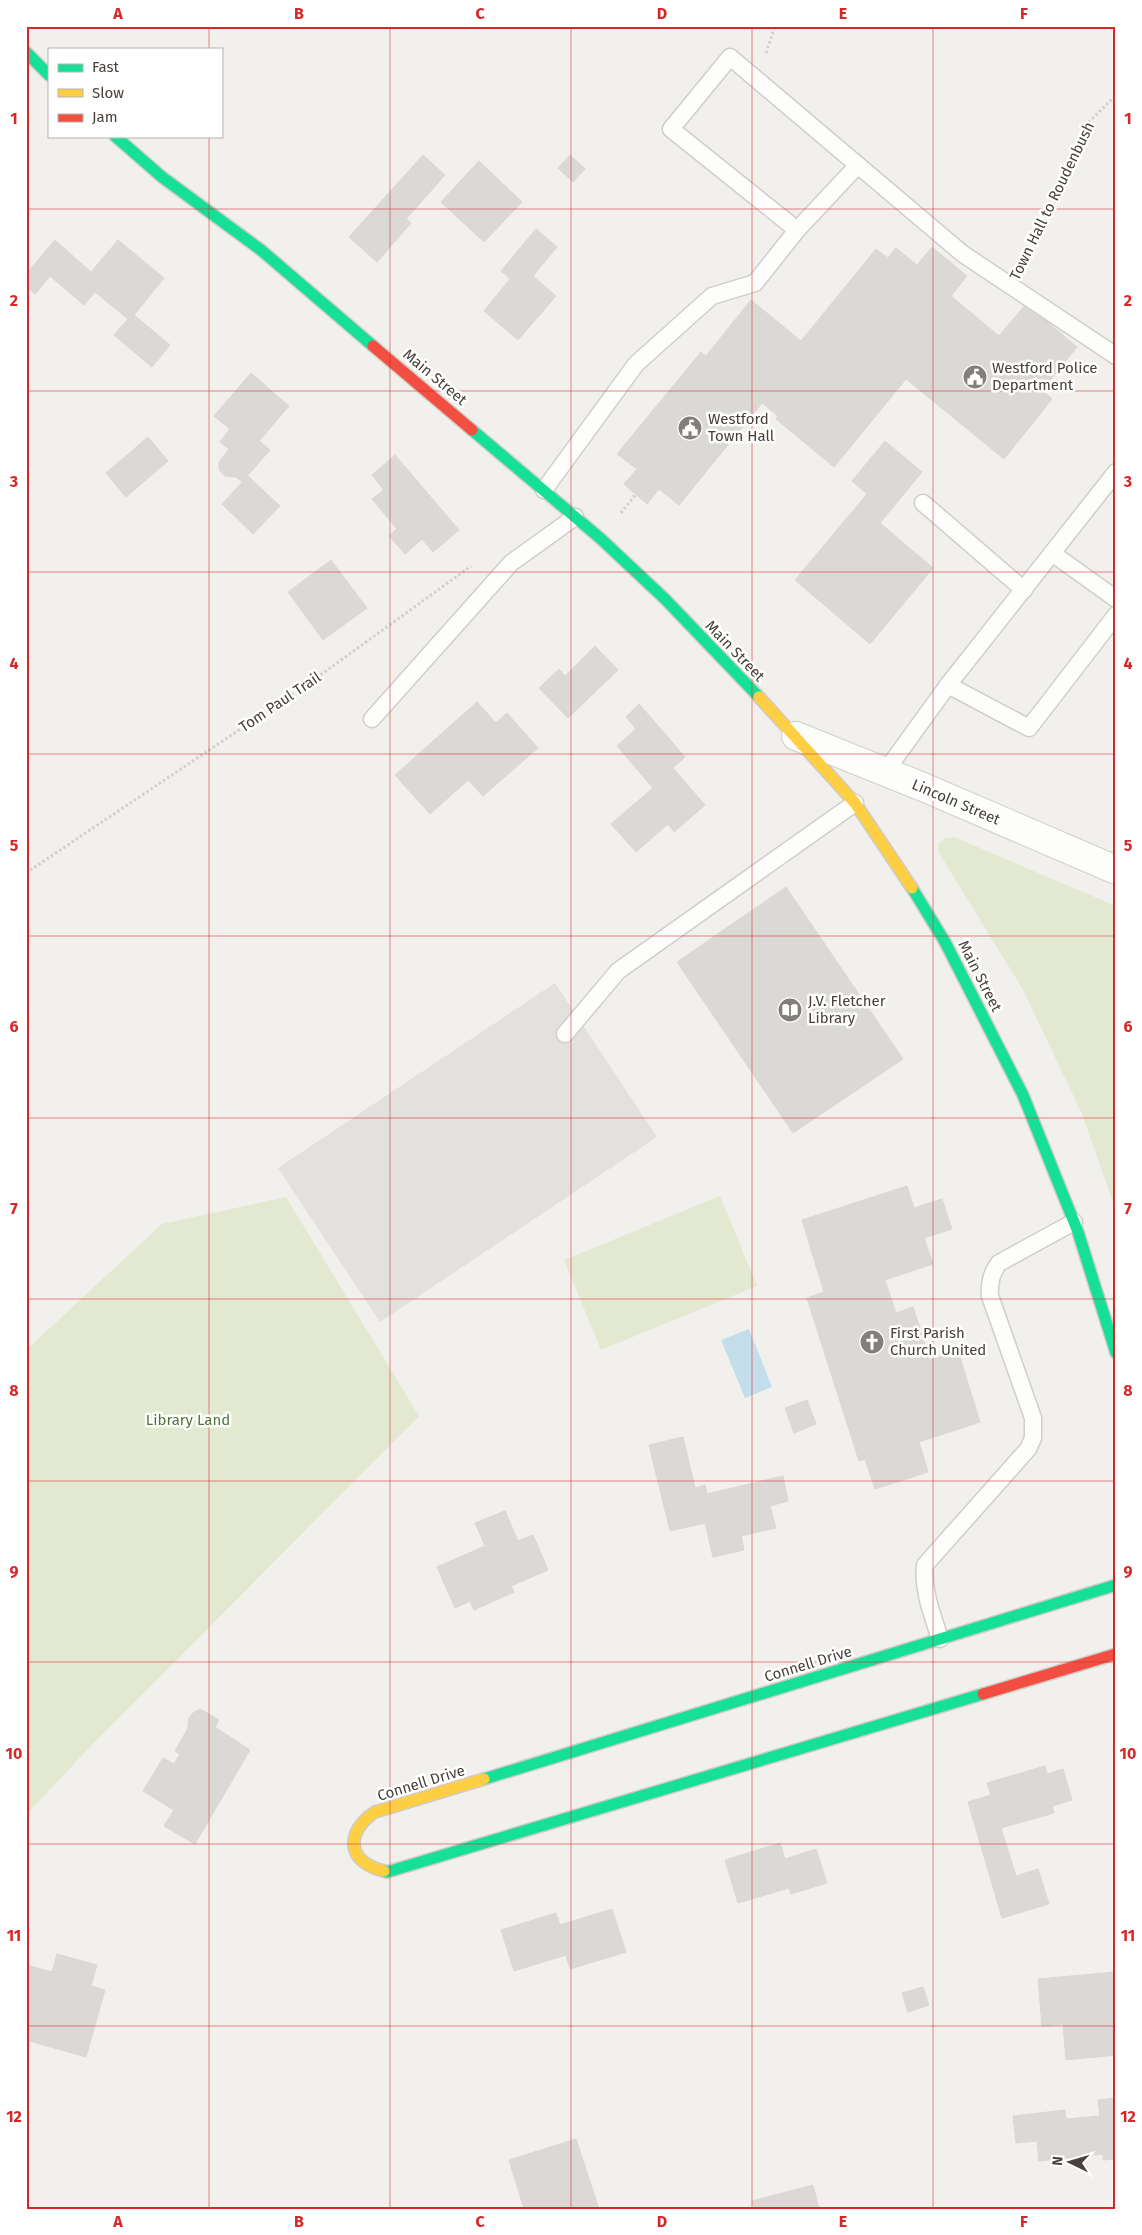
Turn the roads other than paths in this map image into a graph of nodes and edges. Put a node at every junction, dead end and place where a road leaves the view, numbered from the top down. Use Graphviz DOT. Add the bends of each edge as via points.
graph roads {
  1 [pos="26,52"];
  2 [pos="48,74"];
  3 [pos="117,138"];
  4 [pos="858,165"];
  5 [pos="797,230"];
  6 [pos="1116,356"];
  7 [pos="1116,472"];
  8 [pos="544,490"];
  9 [pos="923,503"];
  10 [pos="575,517"];
  11 [pos="1052,554"];
  12 [pos="1024,590"];
  13 [pos="1116,599"];
  14 [pos="1116,615"];
  15 [pos="948,685"];
  16 [pos="372,719"];
  17 [pos="796,736"];
  18 [pos="885,772"];
  19 [pos="855,802"];
  20 [pos="1116,870"];
  21 [pos="565,1034"];
  22 [pos="1074,1222"];
  23 [pos="1116,1353"];
  24 [pos="1116,1585"];
  25 [pos="940,1639"];
  26 [pos="1116,1654"];
  1 -- 2 [label="main road"];
  3 -- 8 [label="main road, Main Street" via="162,177 261,250"];
  4 -- 5 [label="lane"];
  4 -- 5 [label="lane" via="730,57 671,129"];
  4 -- 6 [label="lane" via="963,254"];
  5 -- 8 [label="lane" via="755,283 712,296 636,364"];
  7 -- 11 [label="lane"];
  8 -- 10 [label="main road, Main Street"];
  9 -- 12 [label="lane"];
  10 -- 16 [label="lane" via="511,563"];
  10 -- 17 [label="main road, Main Street" via="665,599"];
  11 -- 12 [label="lane"];
  11 -- 13 [label="lane"];
  12 -- 15 [label="lane"];
  14 -- 15 [label="lane" via="1029,728"];
  15 -- 18 [label="lane"];
  17 -- 18 [label="street, Lincoln Street"];
  17 -- 19 [label="main road, Main Street"];
  18 -- 20 [label="street, Lincoln Street"];
  19 -- 21 [label="lane" via="618,971"];
  19 -- 22 [label="main road, Main Street" via="945,942 1023,1095"];
  22 -- 23 [label="main road, Main Street"];
  22 -- 25 [label="lane" via="999,1263 992,1271 990,1296 1033,1418 1033,1438 1028,1449 925,1566 926,1590"];
  24 -- 25 [label="main road, Connell Drive"];
  25 -- 26 [label="main road, Connell Drive" via="375,1812 359,1824 354,1842 356,1852 368,1867 387,1872"];
}
